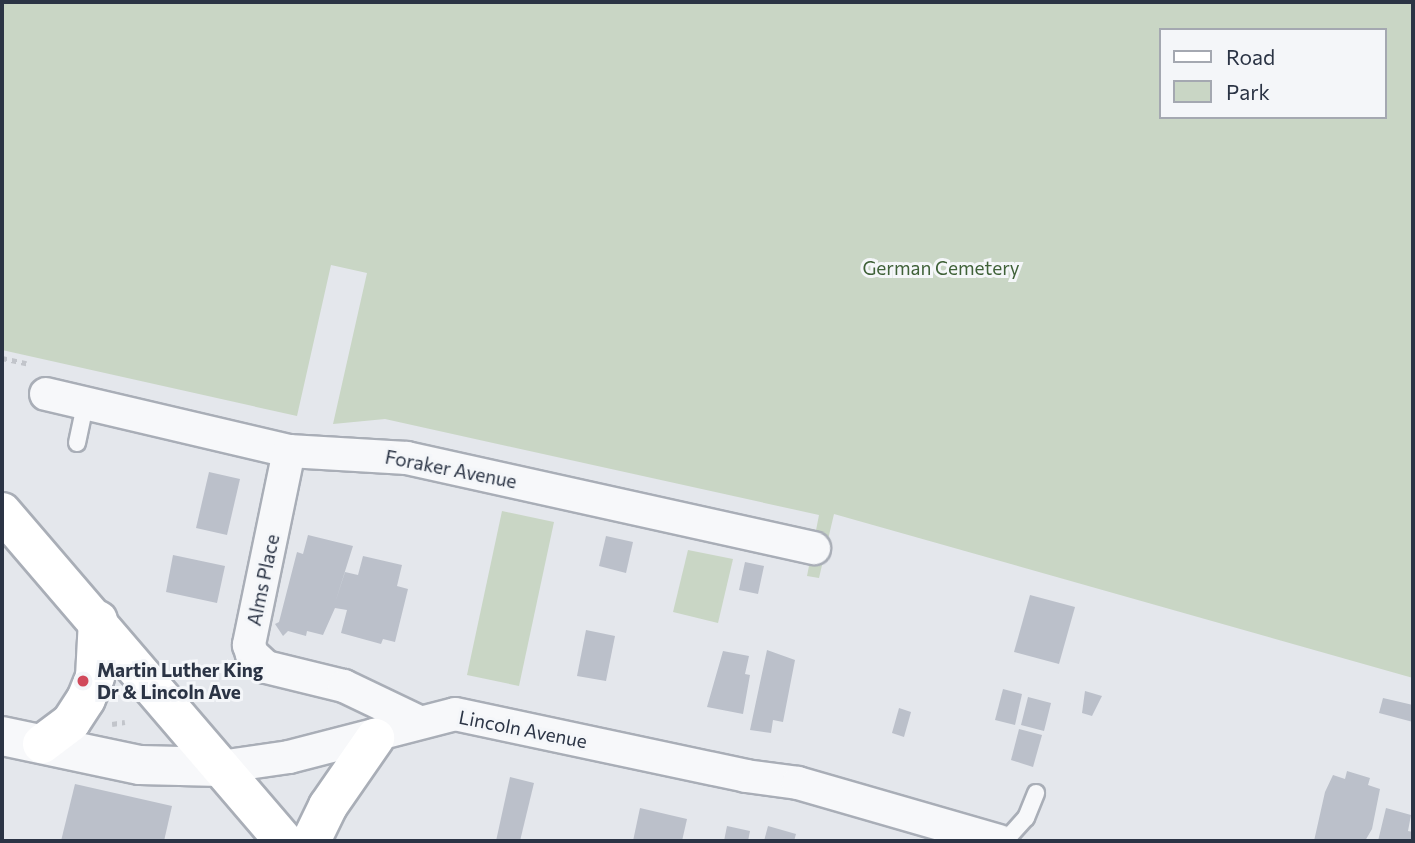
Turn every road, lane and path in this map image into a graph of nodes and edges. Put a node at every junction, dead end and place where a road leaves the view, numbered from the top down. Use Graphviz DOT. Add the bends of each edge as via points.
graph roads {
  1 [pos="2,358"];
  2 [pos="26,363"];
  3 [pos="46,394"];
  4 [pos="85,404"];
  5 [pos="77,443"];
  6 [pos="289,451"];
  7 [pos="2,512"];
  8 [pos="814,548"];
  9 [pos="98,620"];
  10 [pos="125,722"];
  11 [pos="417,722"];
  12 [pos="108,725"];
  13 [pos="2,736"];
  14 [pos="375,738"];
  15 [pos="42,744"];
  16 [pos="220,767"];
  17 [pos="1036,793"];
  18 [pos="284,841"];
  19 [pos="312,841"];
  20 [pos="999,841"];
  21 [pos="1005,841"];
  1 -- 2 [label="path"];
  3 -- 4 [label="street, Foraker Avenue"];
  4 -- 5 [label="lane"];
  4 -- 6 [label="street, Foraker Avenue"];
  6 -- 8 [label="street, Foraker Avenue" via="407,458"];
  6 -- 11 [label="street, Alms Place" via="249,645 252,654 266,667 344,686"];
  7 -- 9 [label="main road"];
  9 -- 15 [label="main road" via="95,677 86,699 71,722"];
  9 -- 16 [label="main road"];
  10 -- 12 [label="path"];
  11 -- 14 [label="street, Lincoln Avenue"];
  11 -- 20 [label="street, Lincoln Avenue" via="455,715 518,725 746,776 798,783"];
  13 -- 15 [label="street, Lincoln Avenue"];
  14 -- 16 [label="street, Lincoln Avenue"];
  14 -- 19 [label="main road" via="328,806"];
  15 -- 16 [label="street, Lincoln Avenue" via="140,765"];
  16 -- 18 [label="main road"];
  17 -- 21 [label="lane" via="1026,818"];
}
